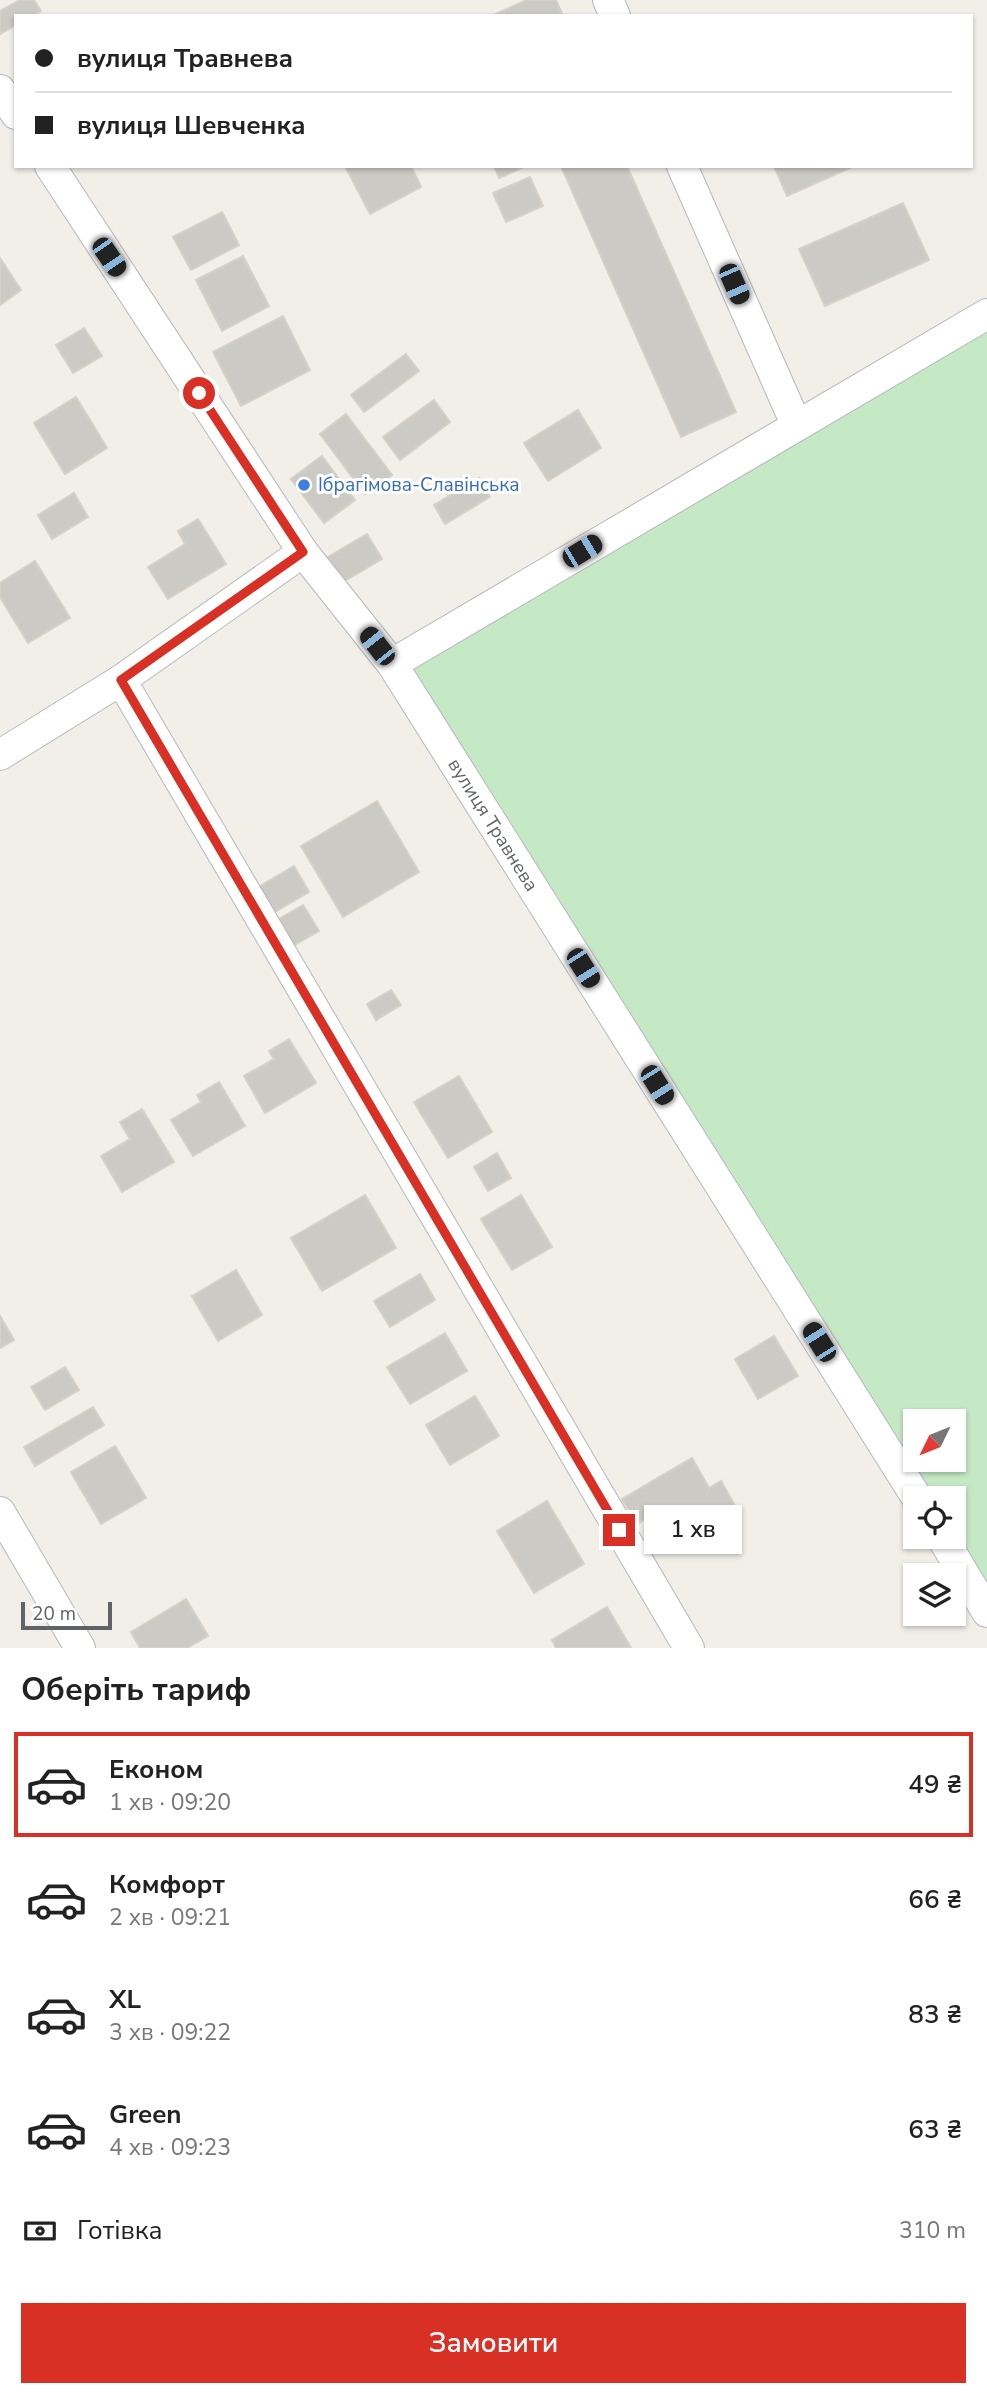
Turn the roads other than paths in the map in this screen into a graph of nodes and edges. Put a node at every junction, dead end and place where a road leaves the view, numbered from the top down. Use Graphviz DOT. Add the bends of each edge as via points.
graph roads {
  1 [pos="0,90"];
  2 [pos="14,111"];
  3 [pos="51,168"];
  4 [pos="683,168"];
  5 [pos="987,314"];
  6 [pos="796,424"];
  7 [pos="303,552"];
  8 [pos="392,664"];
  9 [pos="121,680"];
  10 [pos="0,755"];
  11 [pos="909,1486"];
  12 [pos="0,1512"];
  13 [pos="949,1549"];
  14 [pos="987,1612"];
  15 [pos="80,1648"];
  16 [pos="689,1648"];
  1 -- 2 [label="street"];
  3 -- 7 [label="street, вулиця Травнева"];
  4 -- 6 [label="street"];
  5 -- 6 [label="street"];
  6 -- 8 [label="street"];
  7 -- 8 [label="street, вулиця Травнева"];
  7 -- 9 [label="street"];
  8 -- 11 [label="street, вулиця Травнева"];
  9 -- 10 [label="street"];
  9 -- 16 [label="street"];
  12 -- 15 [label="street"];
  13 -- 14 [label="street"];
}
